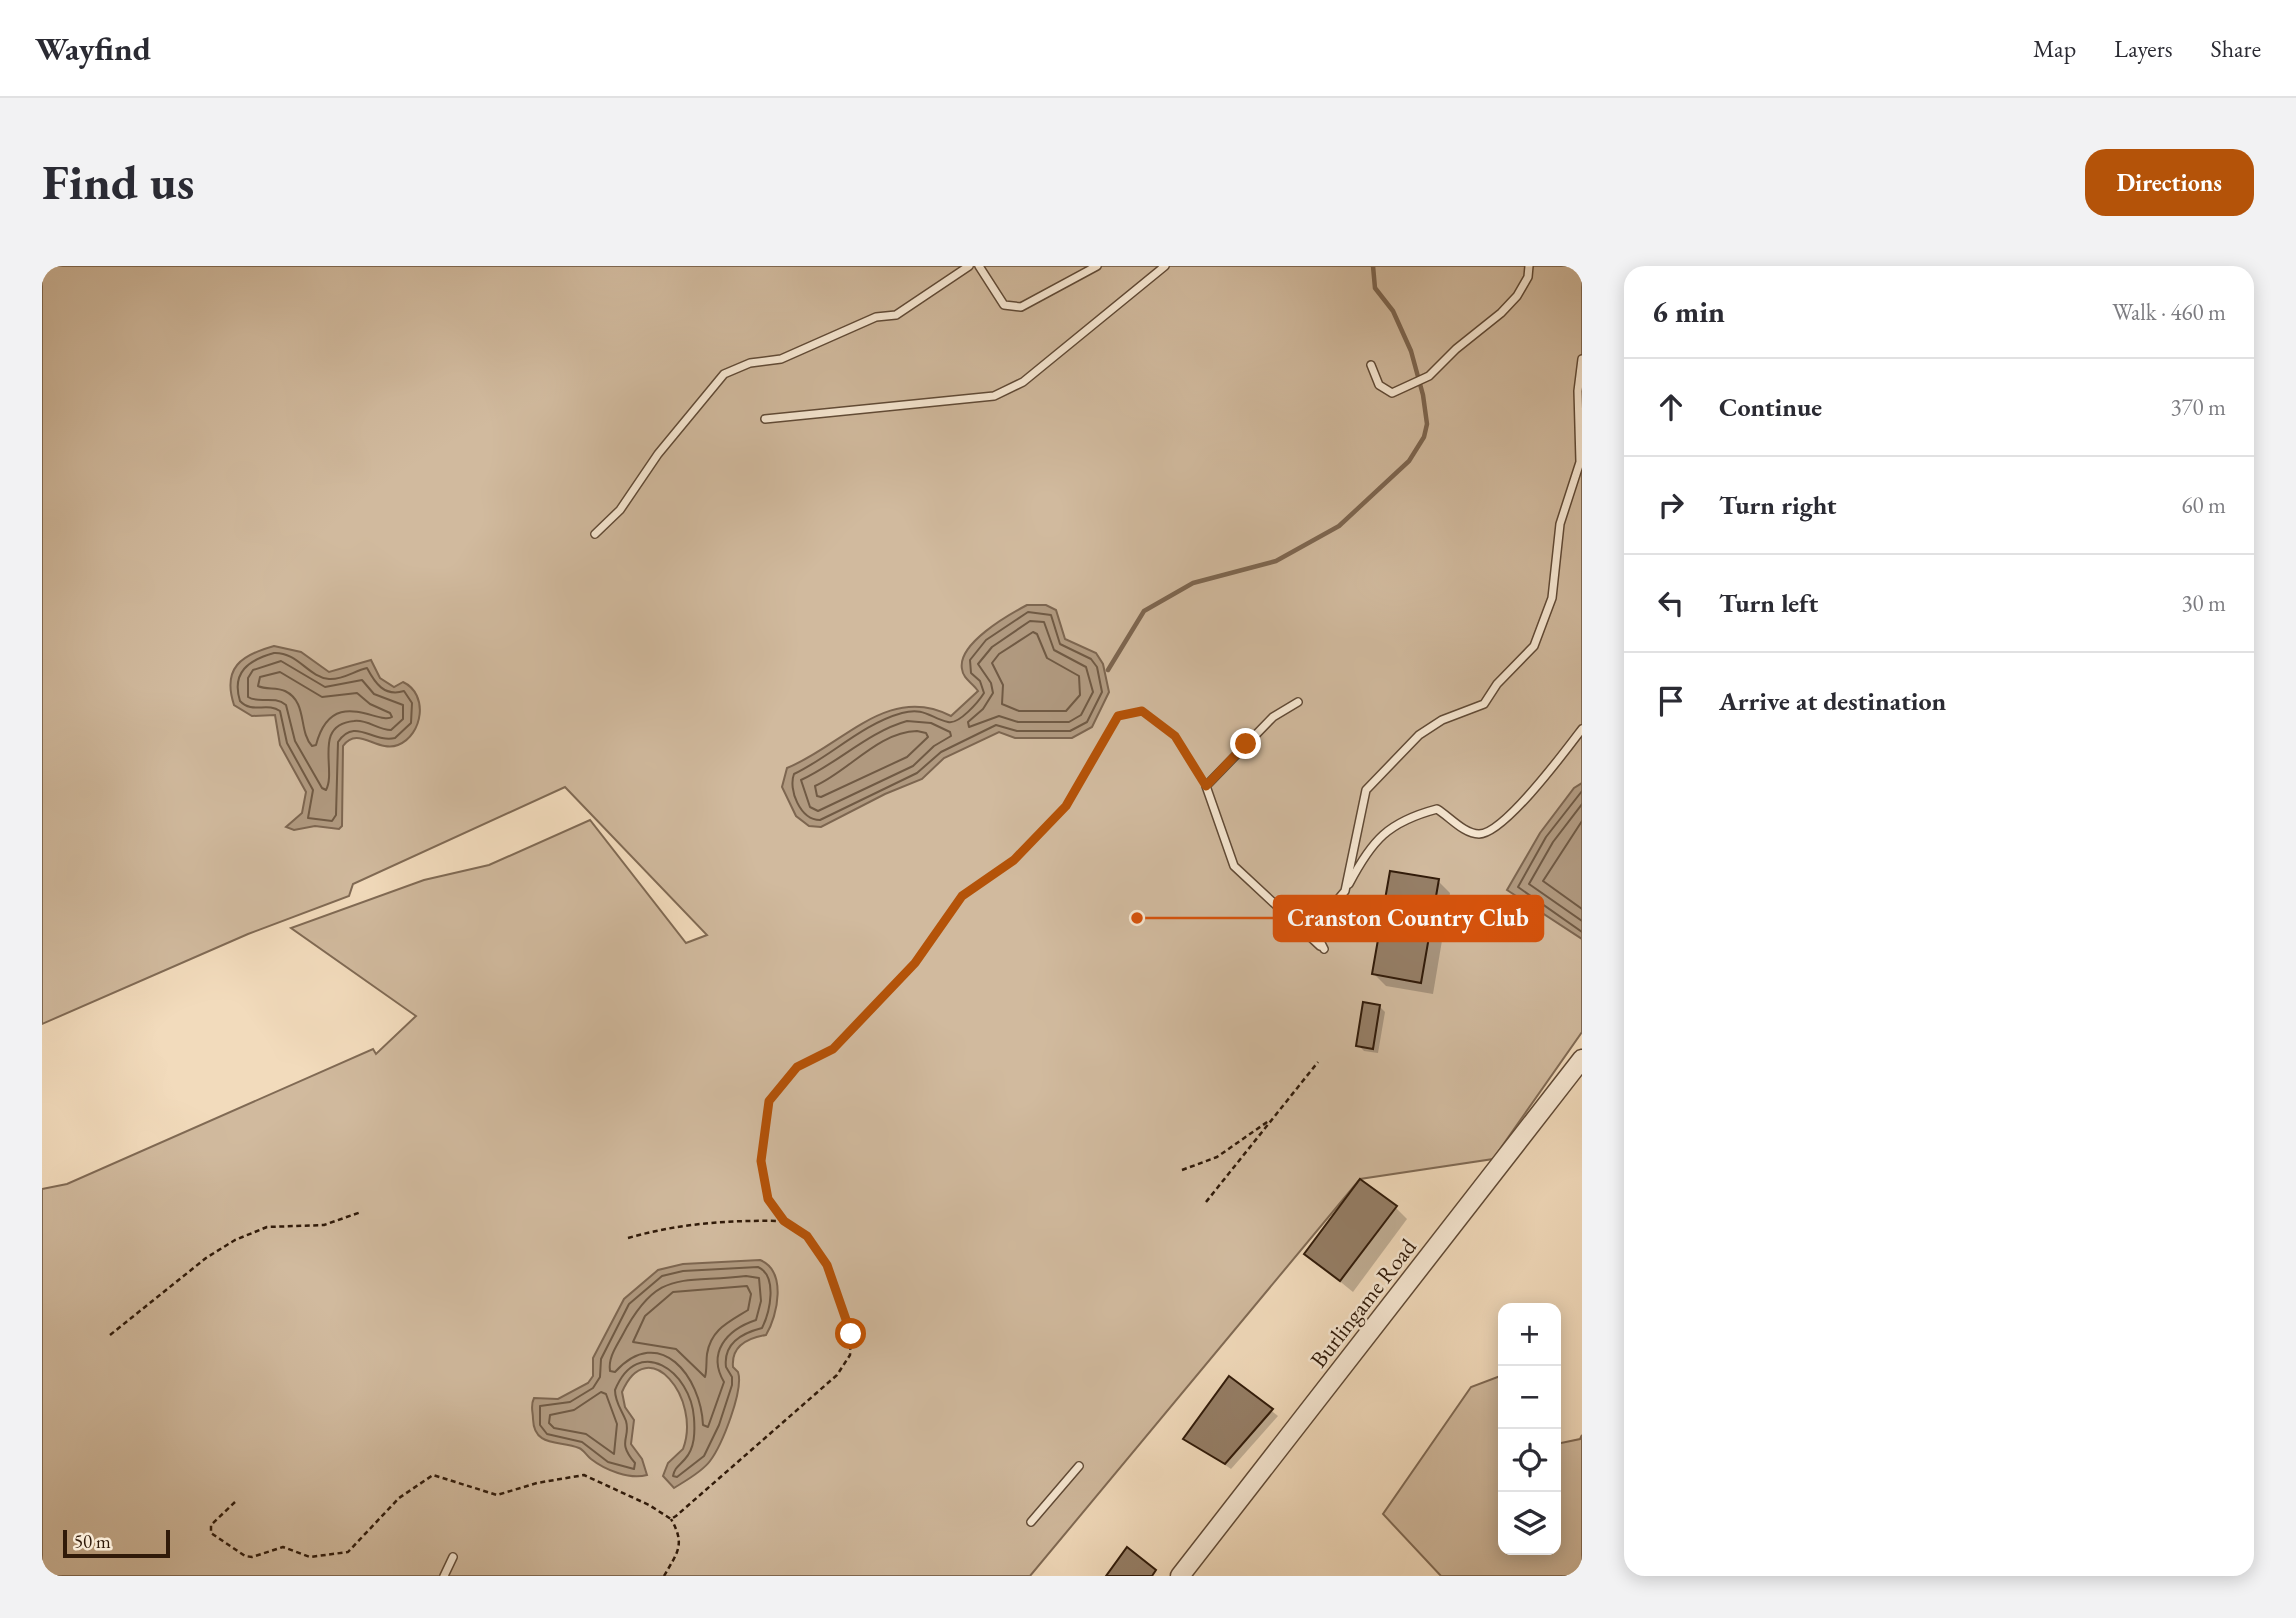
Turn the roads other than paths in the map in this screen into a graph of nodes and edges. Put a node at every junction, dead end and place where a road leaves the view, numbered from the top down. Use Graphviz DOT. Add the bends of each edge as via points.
graph roads {
  1 [pos="969,266"];
  2 [pos="979,266"];
  3 [pos="1097,266"];
  4 [pos="1166,266"];
  5 [pos="1529,266"];
  6 [pos="1582,359"];
  7 [pos="1370,365"];
  8 [pos="765,419"];
  9 [pos="595,534"];
  10 [pos="1298,702"];
  11 [pos="1582,729"];
  12 [pos="1345,891"];
  13 [pos="1582,1059"];
  14 [pos="1079,1466"];
  15 [pos="1031,1522"];
  16 [pos="453,1557"];
  17 [pos="444,1576"];
  18 [pos="1180,1576"];
  1 -- 9 [label="lane" via="896,315 876,317 781,359 750,363 724,374 620,510"];
  2 -- 3 [label="lane" via="1004,305 1021,306"];
  4 -- 8 [label="lane" via="1023,382 994,396"];
  5 -- 7 [label="lane" via="1517,296 1429,376 1392,393 1379,385"];
  6 -- 12 [label="lane" via="1580,462 1560,524 1552,598 1534,646 1483,704 1419,735 1366,790"];
  10 -- 12 [label="lane" via="1273,717 1206,786 1234,866 1324,949 1317,936 1320,921"];
  11 -- 12 [label="lane" via="1547,776 1495,827 1481,834 1466,831 1437,809 1407,817 1378,837"];
  13 -- 18 [label="street, Burlingame Road"];
  14 -- 15 [label="lane"];
  16 -- 17 [label="lane"];
}
